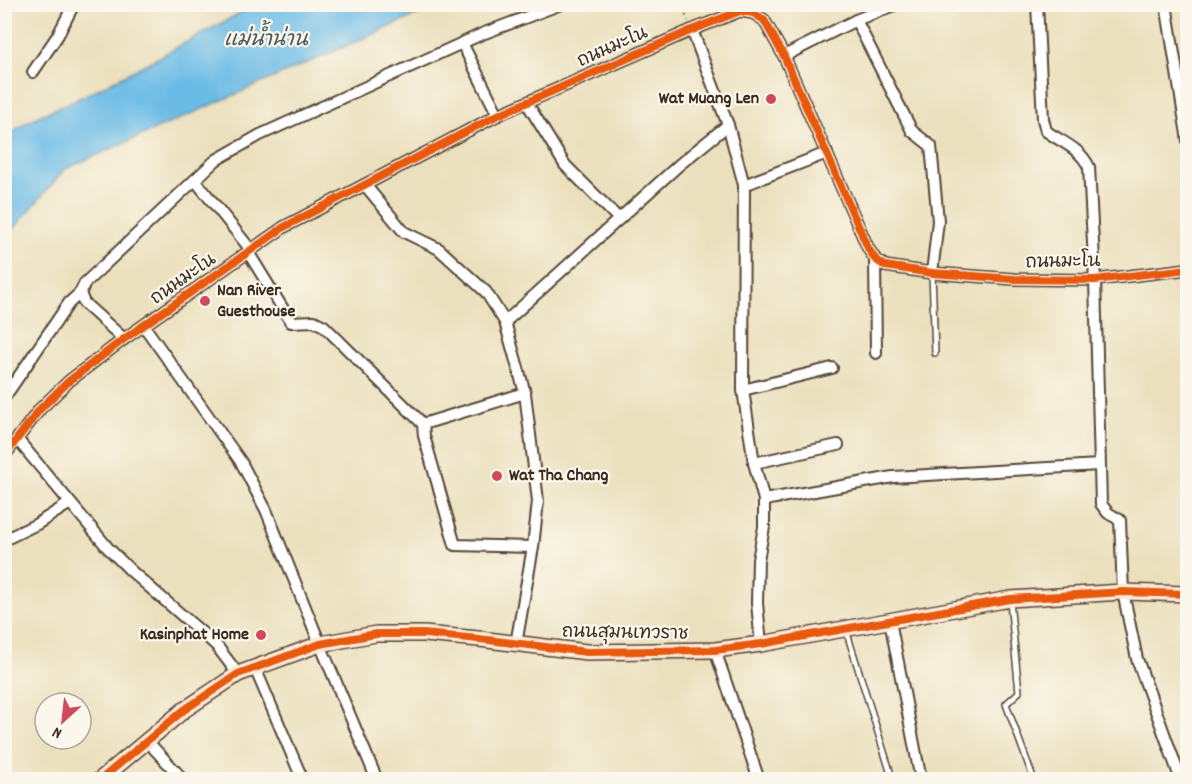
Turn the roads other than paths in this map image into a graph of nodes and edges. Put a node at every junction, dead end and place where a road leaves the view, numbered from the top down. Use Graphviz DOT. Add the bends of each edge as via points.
graph roads {
  1 [pos="74,4"];
  2 [pos="561,4"];
  3 [pos="897,4"];
  4 [pos="1037,4"];
  5 [pos="1166,4"];
  6 [pos="856,20"];
  7 [pos="692,30"];
  8 [pos="462,43"];
  9 [pos="784,56"];
  10 [pos="33,72"];
  11 [pos="527,103"];
  12 [pos="498,115"];
  13 [pos="728,125"];
  14 [pos="1188,141"];
  15 [pos="827,153"];
  16 [pos="195,180"];
  17 [pos="365,185"];
  18 [pos="744,185"];
  19 [pos="619,219"];
  20 [pos="250,251"];
  21 [pos="875,259"];
  22 [pos="1188,269"];
  23 [pos="932,273"];
  24 [pos="1095,280"];
  25 [pos="80,293"];
  26 [pos="506,322"];
  27 [pos="144,326"];
  28 [pos="124,339"];
  29 [pos="876,353"];
  30 [pos="935,353"];
  31 [pos="832,368"];
  32 [pos="743,390"];
  33 [pos="525,393"];
  34 [pos="4,398"];
  35 [pos="423,424"];
  36 [pos="17,439"];
  37 [pos="838,445"];
  38 [pos="4,456"];
  39 [pos="754,463"];
  40 [pos="1099,465"];
  41 [pos="764,500"];
  42 [pos="70,503"];
  43 [pos="4,540"];
  44 [pos="533,547"];
  45 [pos="1123,592"];
  46 [pos="1188,594"];
  47 [pos="1010,599"];
  48 [pos="890,621"];
  49 [pos="845,628"];
  50 [pos="320,644"];
  51 [pos="516,644"];
  52 [pos="761,644"];
  53 [pos="715,650"];
  54 [pos="255,668"];
  55 [pos="238,675"];
  56 [pos="146,740"];
  57 [pos="890,771"];
  58 [pos="301,776"];
  59 [pos="100,780"];
  60 [pos="180,780"];
  61 [pos="377,780"];
  62 [pos="759,780"];
  63 [pos="921,780"];
  64 [pos="1034,780"];
  65 [pos="1181,780"];
  1 -- 10 [label="street"];
  2 -- 8 [label="street"];
  3 -- 6 [label="street"];
  4 -- 24 [label="street" via="1042,119 1046,131 1076,149 1089,167"];
  5 -- 14 [label="street"];
  6 -- 9 [label="street"];
  6 -- 23 [label="street" via="912,131 932,146 938,221"];
  7 -- 9 [label="street, ถนนมะโน" via="740,11 753,13 765,20"];
  7 -- 11 [label="street, ถนนมะโน"];
  7 -- 13 [label="street"];
  8 -- 12 [label="street"];
  8 -- 16 [label="street" via="260,135 216,160"];
  9 -- 15 [label="street, ถนนมะโน"];
  11 -- 12 [label="street, ถนนมะโน"];
  11 -- 19 [label="street" via="565,165"];
  12 -- 17 [label="street, ถนนมะโน"];
  13 -- 18 [label="street"];
  13 -- 19 [label="street"];
  15 -- 18 [label="street"];
  15 -- 21 [label="street, ถนนมะโน"];
  16 -- 20 [label="street"];
  16 -- 25 [label="street" via="85,283"];
  17 -- 20 [label="street, ถนนมะโน" via="284,227"];
  17 -- 26 [label="street" via="404,232 439,249 486,292"];
  18 -- 32 [label="street"];
  19 -- 26 [label="street"];
  20 -- 27 [label="street, ถนนมะโน"];
  20 -- 35 [label="street" via="291,322 314,321 324,326"];
  21 -- 23 [label="street, ถนนมะโน" via="885,266"];
  21 -- 29 [label="street"];
  22 -- 24 [label="street, ถนนมะโน"];
  23 -- 24 [label="street, ถนนมะโน"];
  23 -- 30 [label="lane"];
  24 -- 40 [label="street"];
  25 -- 28 [label="street" via="84,303"];
  25 -- 34 [label="street" via="69,303"];
  26 -- 33 [label="street"];
  27 -- 28 [label="street, ถนนมะโน"];
  27 -- 50 [label="street" via="241,462 266,510"];
  28 -- 36 [label="street, ถนนมะโน" via="69,381"];
  31 -- 32 [label="street"];
  32 -- 39 [label="street"];
  33 -- 35 [label="street"];
  33 -- 44 [label="street" via="538,501"];
  35 -- 44 [label="street" via="455,544"];
  36 -- 38 [label="street, ถนนมะโน"];
  36 -- 42 [label="street"];
  37 -- 39 [label="street"];
  39 -- 41 [label="street"];
  40 -- 41 [label="street" via="893,477"];
  40 -- 45 [label="street" via="1101,504 1120,520"];
  41 -- 52 [label="street" via="757,603"];
  42 -- 43 [label="street"];
  42 -- 55 [label="street" via="130,571 216,645"];
  44 -- 51 [label="street"];
  45 -- 46 [label="street, ถนนสุมนเทวราช"];
  45 -- 47 [label="street, ถนนสุมนเทวราช"];
  45 -- 65 [label="street" via="1137,658"];
  47 -- 48 [label="street, ถนนสุมนเทวราช"];
  47 -- 64 [label="lane" via="1019,692 1006,704"];
  48 -- 49 [label="street, ถนนสุมนเทวราช"];
  48 -- 63 [label="street"];
  49 -- 52 [label="street, ถนนสุมนเทวราช"];
  49 -- 57 [label="lane"];
  50 -- 51 [label="street, ถนนสุมนเทวราช" via="376,634 435,635"];
  50 -- 54 [label="street, ถนนสุมนเทวราช"];
  50 -- 61 [label="street"];
  51 -- 53 [label="street, ถนนสุมนเทวราช" via="587,652"];
  52 -- 53 [label="street, ถนนสุมนเทวราช"];
  53 -- 62 [label="street"];
  54 -- 55 [label="street, ถนนสุมนเทวราช"];
  54 -- 58 [label="street"];
  55 -- 56 [label="street, ถนนสุมนเทวราช"];
  56 -- 59 [label="street, ถนนสุมนเทวราช"];
  56 -- 60 [label="street"];
}
